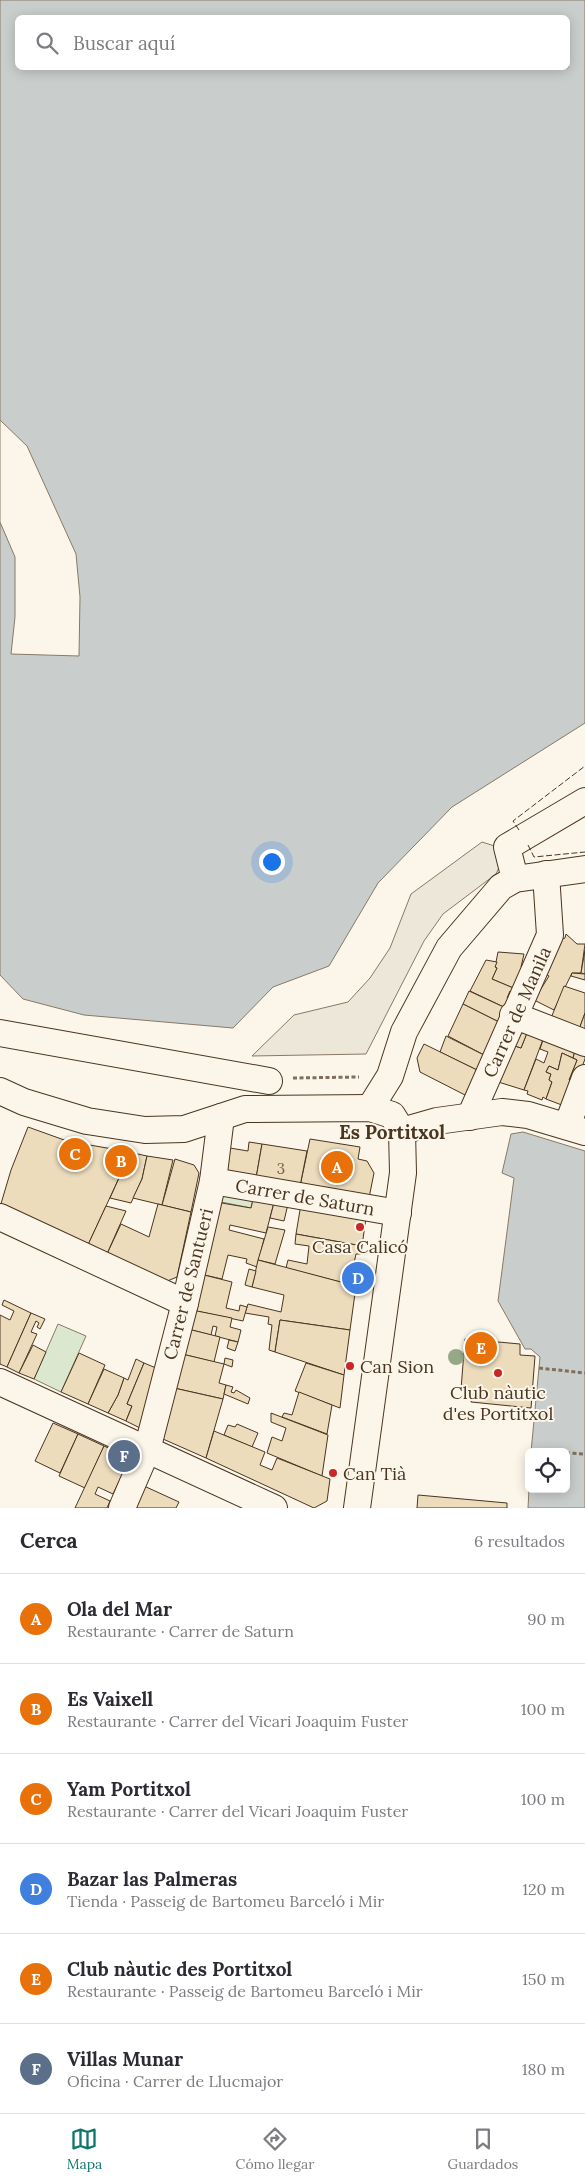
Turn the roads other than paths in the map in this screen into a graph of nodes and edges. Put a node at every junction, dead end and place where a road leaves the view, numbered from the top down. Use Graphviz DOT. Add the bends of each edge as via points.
graph roads {
  1 [pos="585,801"];
  2 [pos="570,874"];
  3 [pos="515,879"];
  4 [pos="513,1016"];
  5 [pos="0,1033"];
  6 [pos="585,1043"];
  7 [pos="585,1078"];
  8 [pos="269,1081"];
  9 [pos="0,1091"];
  10 [pos="374,1102"];
  11 [pos="221,1117"];
  12 [pos="470,1117"];
  13 [pos="576,1129"];
  14 [pos="402,1131"];
  15 [pos="213,1182"];
  16 [pos="398,1213"];
  17 [pos="0,1216"];
  18 [pos="185,1303"];
  19 [pos="0,1382"];
  20 [pos="147,1450"];
  21 [pos="122,1508"];
  22 [pos="274,1508"];
  23 [pos="357,1508"];
  1 -- 3 [label="street" via="507,847"];
  2 -- 3 [label="street"];
  2 -- 4 [label="street, Carrer de Manila" via="550,934"];
  3 -- 10 [label="street" via="501,887 449,948 404,1032 390,1076"];
  4 -- 6 [label="street"];
  4 -- 12 [label="street, Carrer de Manila"];
  5 -- 8 [label="street"];
  7 -- 13 [label="street"];
  9 -- 11 [label="street" via="24,1102 87,1121 145,1130 184,1129"];
  10 -- 11 [label="street" via="245,1109"];
  10 -- 14 [label="street" via="392,1115"];
  11 -- 15 [label="street, Carrer de Santueri"];
  12 -- 13 [label="street" via="502,1112 528,1115"];
  12 -- 14 [label="street" via="437,1121"];
  14 -- 16 [label="street" via="403,1173"];
  15 -- 16 [label="street, Carrer de Saturn"];
  15 -- 18 [label="street, Carrer de Santueri"];
  16 -- 23 [label="street"];
  17 -- 18 [label="street"];
  18 -- 20 [label="street, Carrer de Santueri"];
  19 -- 20 [label="street"];
  20 -- 21 [label="street, Carrer de Santueri"];
  20 -- 22 [label="street"];
}
